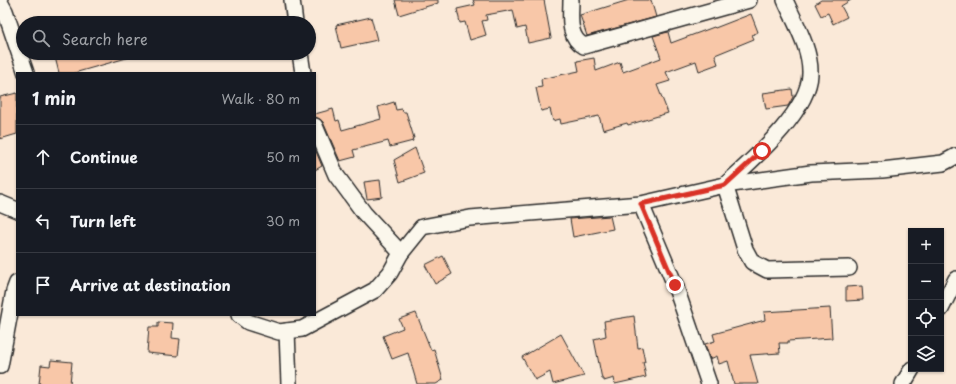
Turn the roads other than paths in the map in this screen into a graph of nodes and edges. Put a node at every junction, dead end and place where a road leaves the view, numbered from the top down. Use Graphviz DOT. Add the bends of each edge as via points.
graph roads {
  1 [pos="292,0"];
  2 [pos="571,0"];
  3 [pos="749,0"];
  4 [pos="785,0"];
  5 [pos="0,2"];
  6 [pos="294,16"];
  7 [pos="16,43"];
  8 [pos="22,60"];
  9 [pos="301,60"];
  10 [pos="26,72"];
  11 [pos="303,72"];
  12 [pos="316,128"];
  13 [pos="949,159"];
  14 [pos="956,171"];
  15 [pos="725,185"];
  16 [pos="0,203"];
  17 [pos="641,204"];
  18 [pos="16,210"];
  19 [pos="401,253"];
  20 [pos="849,268"];
  21 [pos="16,286"];
  22 [pos="954,286"];
  23 [pos="944,304"];
  24 [pos="240,316"];
  25 [pos="287,331"];
  26 [pos="0,366"];
  27 [pos="910,372"];
  28 [pos="288,384"];
  29 [pos="709,384"];
  30 [pos="903,384"];
  1 -- 6 [label="street"];
  2 -- 3 [label="street" via="573,35 577,42 584,46"];
  4 -- 15 [label="street" via="807,50 810,75 804,98 762,151"];
  5 -- 7 [label="street"];
  8 -- 10 [label="street"];
  9 -- 11 [label="street"];
  12 -- 19 [label="street" via="336,175 364,213"];
  13 -- 14 [label="street"];
  13 -- 15 [label="street" via="882,170 812,173"];
  15 -- 17 [label="street"];
  15 -- 20 [label="street" via="745,249 752,262 767,270"];
  16 -- 18 [label="street"];
  17 -- 19 [label="street" via="470,218 422,227"];
  17 -- 29 [label="street" via="675,285"];
  19 -- 25 [label="street" via="390,273 375,290 302,328"];
  21 -- 26 [label="street"];
  22 -- 23 [label="street"];
  24 -- 25 [label="street" via="248,322 279,332"];
  25 -- 28 [label="street"];
  27 -- 30 [label="street"];
}
